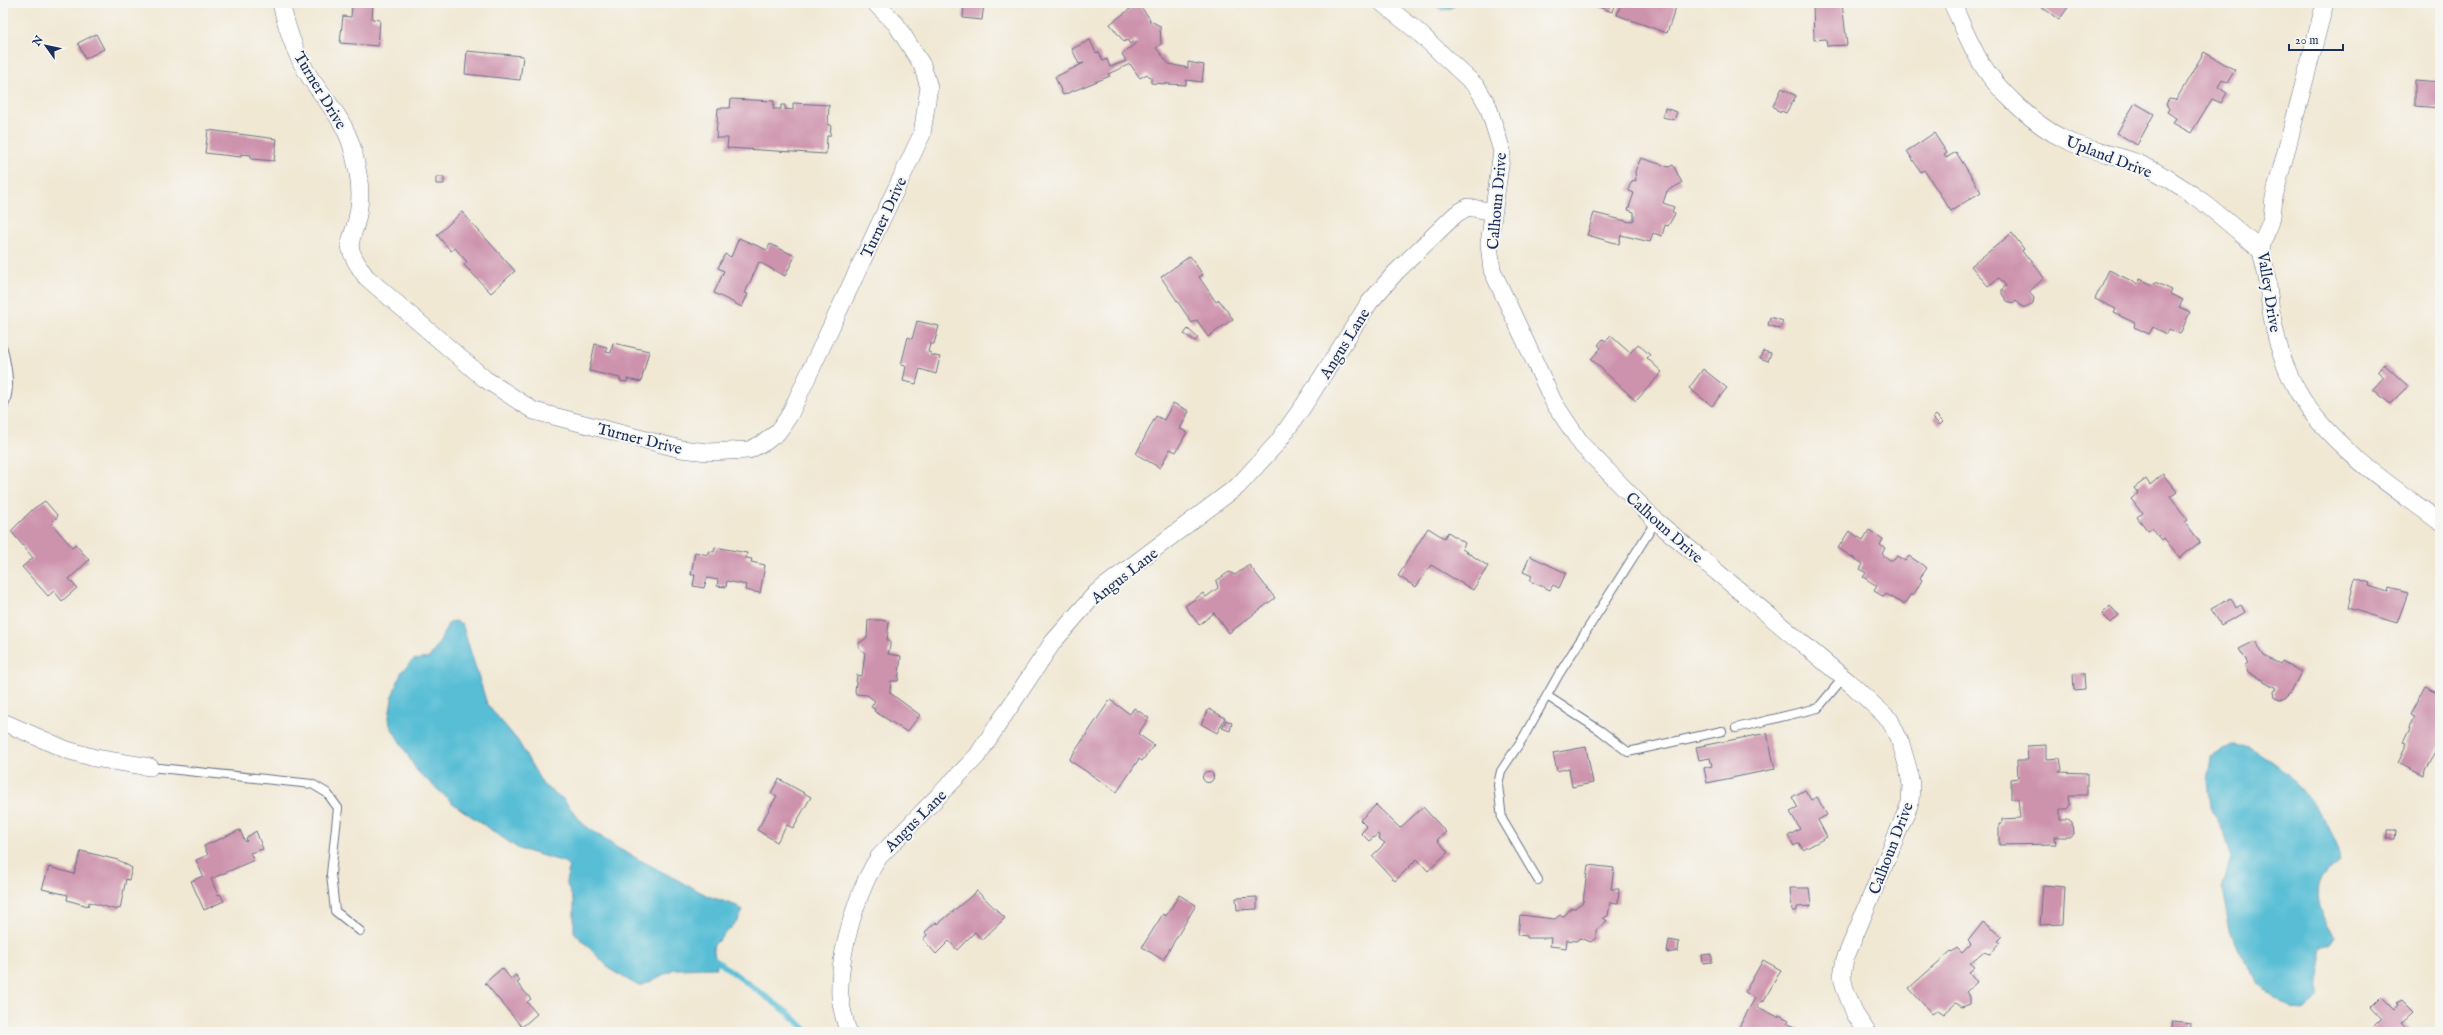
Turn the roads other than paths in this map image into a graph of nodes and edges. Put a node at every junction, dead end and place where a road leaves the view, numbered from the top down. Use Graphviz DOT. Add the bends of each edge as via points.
graph roads {
  1 [pos="281,3"];
  2 [pos="875,3"];
  3 [pos="1382,3"];
  4 [pos="1952,3"];
  5 [pos="2325,3"];
  6 [pos="1493,212"];
  7 [pos="2261,250"];
  8 [pos="3,349"];
  9 [pos="3,407"];
  10 [pos="1656,521"];
  11 [pos="2440,522"];
  12 [pos="1843,678"];
  13 [pos="1547,696"];
  14 [pos="3,722"];
  15 [pos="1736,728"];
  16 [pos="1722,731"];
  17 [pos="150,767"];
  18 [pos="1538,880"];
  19 [pos="360,931"];
  20 [pos="848,1032"];
  21 [pos="1867,1032"];
  1 -- 2 [label="street, Turner Drive" via="298,56 310,78 341,118 352,146 360,181 360,207 349,241 352,256 366,277 485,379 534,411 681,449 708,452 750,450 778,432 810,373 922,134 929,87 922,65 896,24"];
  3 -- 6 [label="street, Calhoun Drive" via="1427,40 1477,87 1488,106 1502,151"];
  4 -- 7 [label="street, Upland Drive" via="1983,66 2011,99 2040,123 2059,137 2091,150 2136,163 2172,181"];
  5 -- 7 [label="street, Valley Drive"];
  6 -- 10 [label="street, Calhoun Drive" via="1489,244 1492,270 1554,403 1582,445"];
  6 -- 20 [label="street, Angus Lane" via="1468,207 1456,214 1396,272 1369,303 1304,405 1259,465 1232,491 1096,593 1053,642 977,756 879,857 868,874 859,896 844,954 840,996"];
  7 -- 11 [label="street, Valley Drive" via="2267,269 2270,304 2280,349 2298,392 2330,433 2389,485"];
  8 -- 9 [label="lane" via="8,377 8,397"];
  10 -- 12 [label="street, Calhoun Drive"];
  10 -- 13 [label="lane"];
  12 -- 15 [label="lane" via="1818,708"];
  12 -- 21 [label="street, Calhoun Drive" via="1890,720 1901,744 1911,785 1910,803 1845,959 1842,976 1845,989 1855,1014"];
  13 -- 16 [label="lane" via="1628,752"];
  13 -- 18 [label="lane" via="1501,771 1498,785 1502,819"];
  14 -- 17 [label="street" via="67,750 95,758"];
  17 -- 19 [label="lane" via="312,784 327,793 338,808 331,874 335,911"];
}
